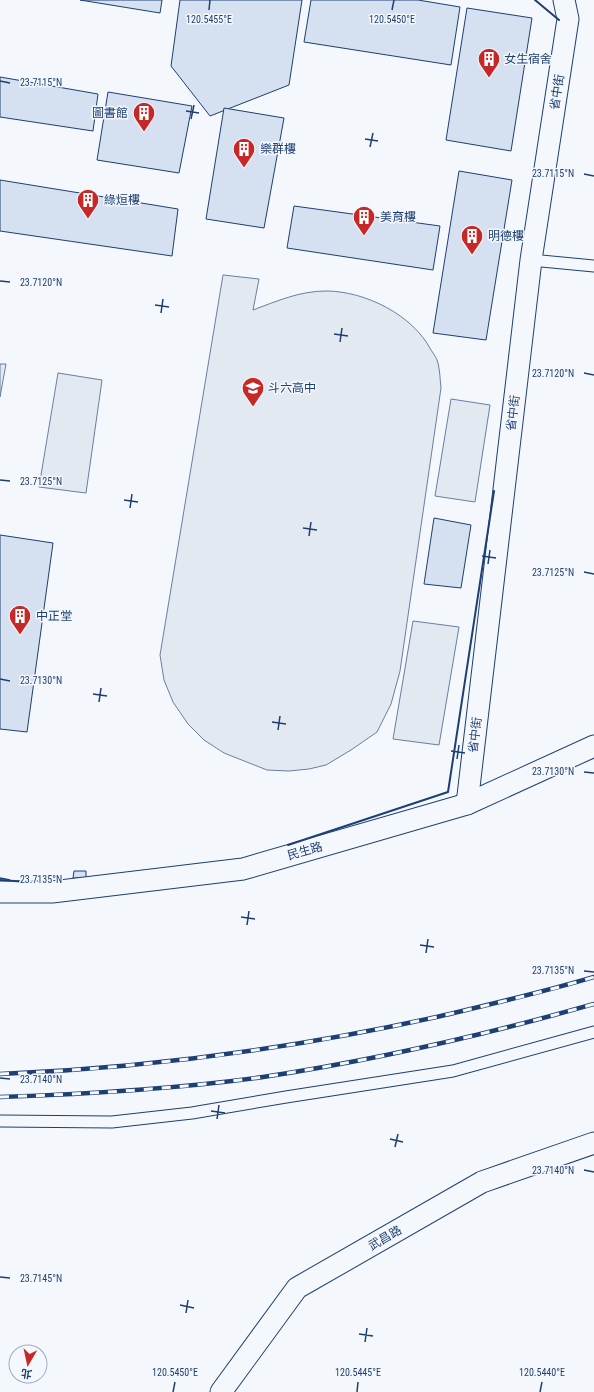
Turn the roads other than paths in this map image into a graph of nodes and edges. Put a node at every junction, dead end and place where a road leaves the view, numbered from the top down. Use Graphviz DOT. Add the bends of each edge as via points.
graph roads {
  1 [pos="564,0"];
  2 [pos="531,260"];
  3 [pos="594,266"];
  4 [pos="594,746"];
  5 [pos="467,804"];
  6 [pos="0,892"];
  7 [pos="594,1032"];
  8 [pos="0,1121"];
  9 [pos="594,1143"];
  10 [pos="221,1392"];
  1 -- 2 [label="street, 省中街" via="568,19"];
  2 -- 3 [label="lane"];
  2 -- 5 [label="street, 省中街"];
  4 -- 5 [label="street, 民生路"];
  5 -- 6 [label="street, 民生路" via="243,869 52,892"];
  7 -- 8 [label="lane" via="453,1071 192,1113 112,1122"];
  9 -- 10 [label="street, 武昌路" via="482,1182 297,1288"];
}
